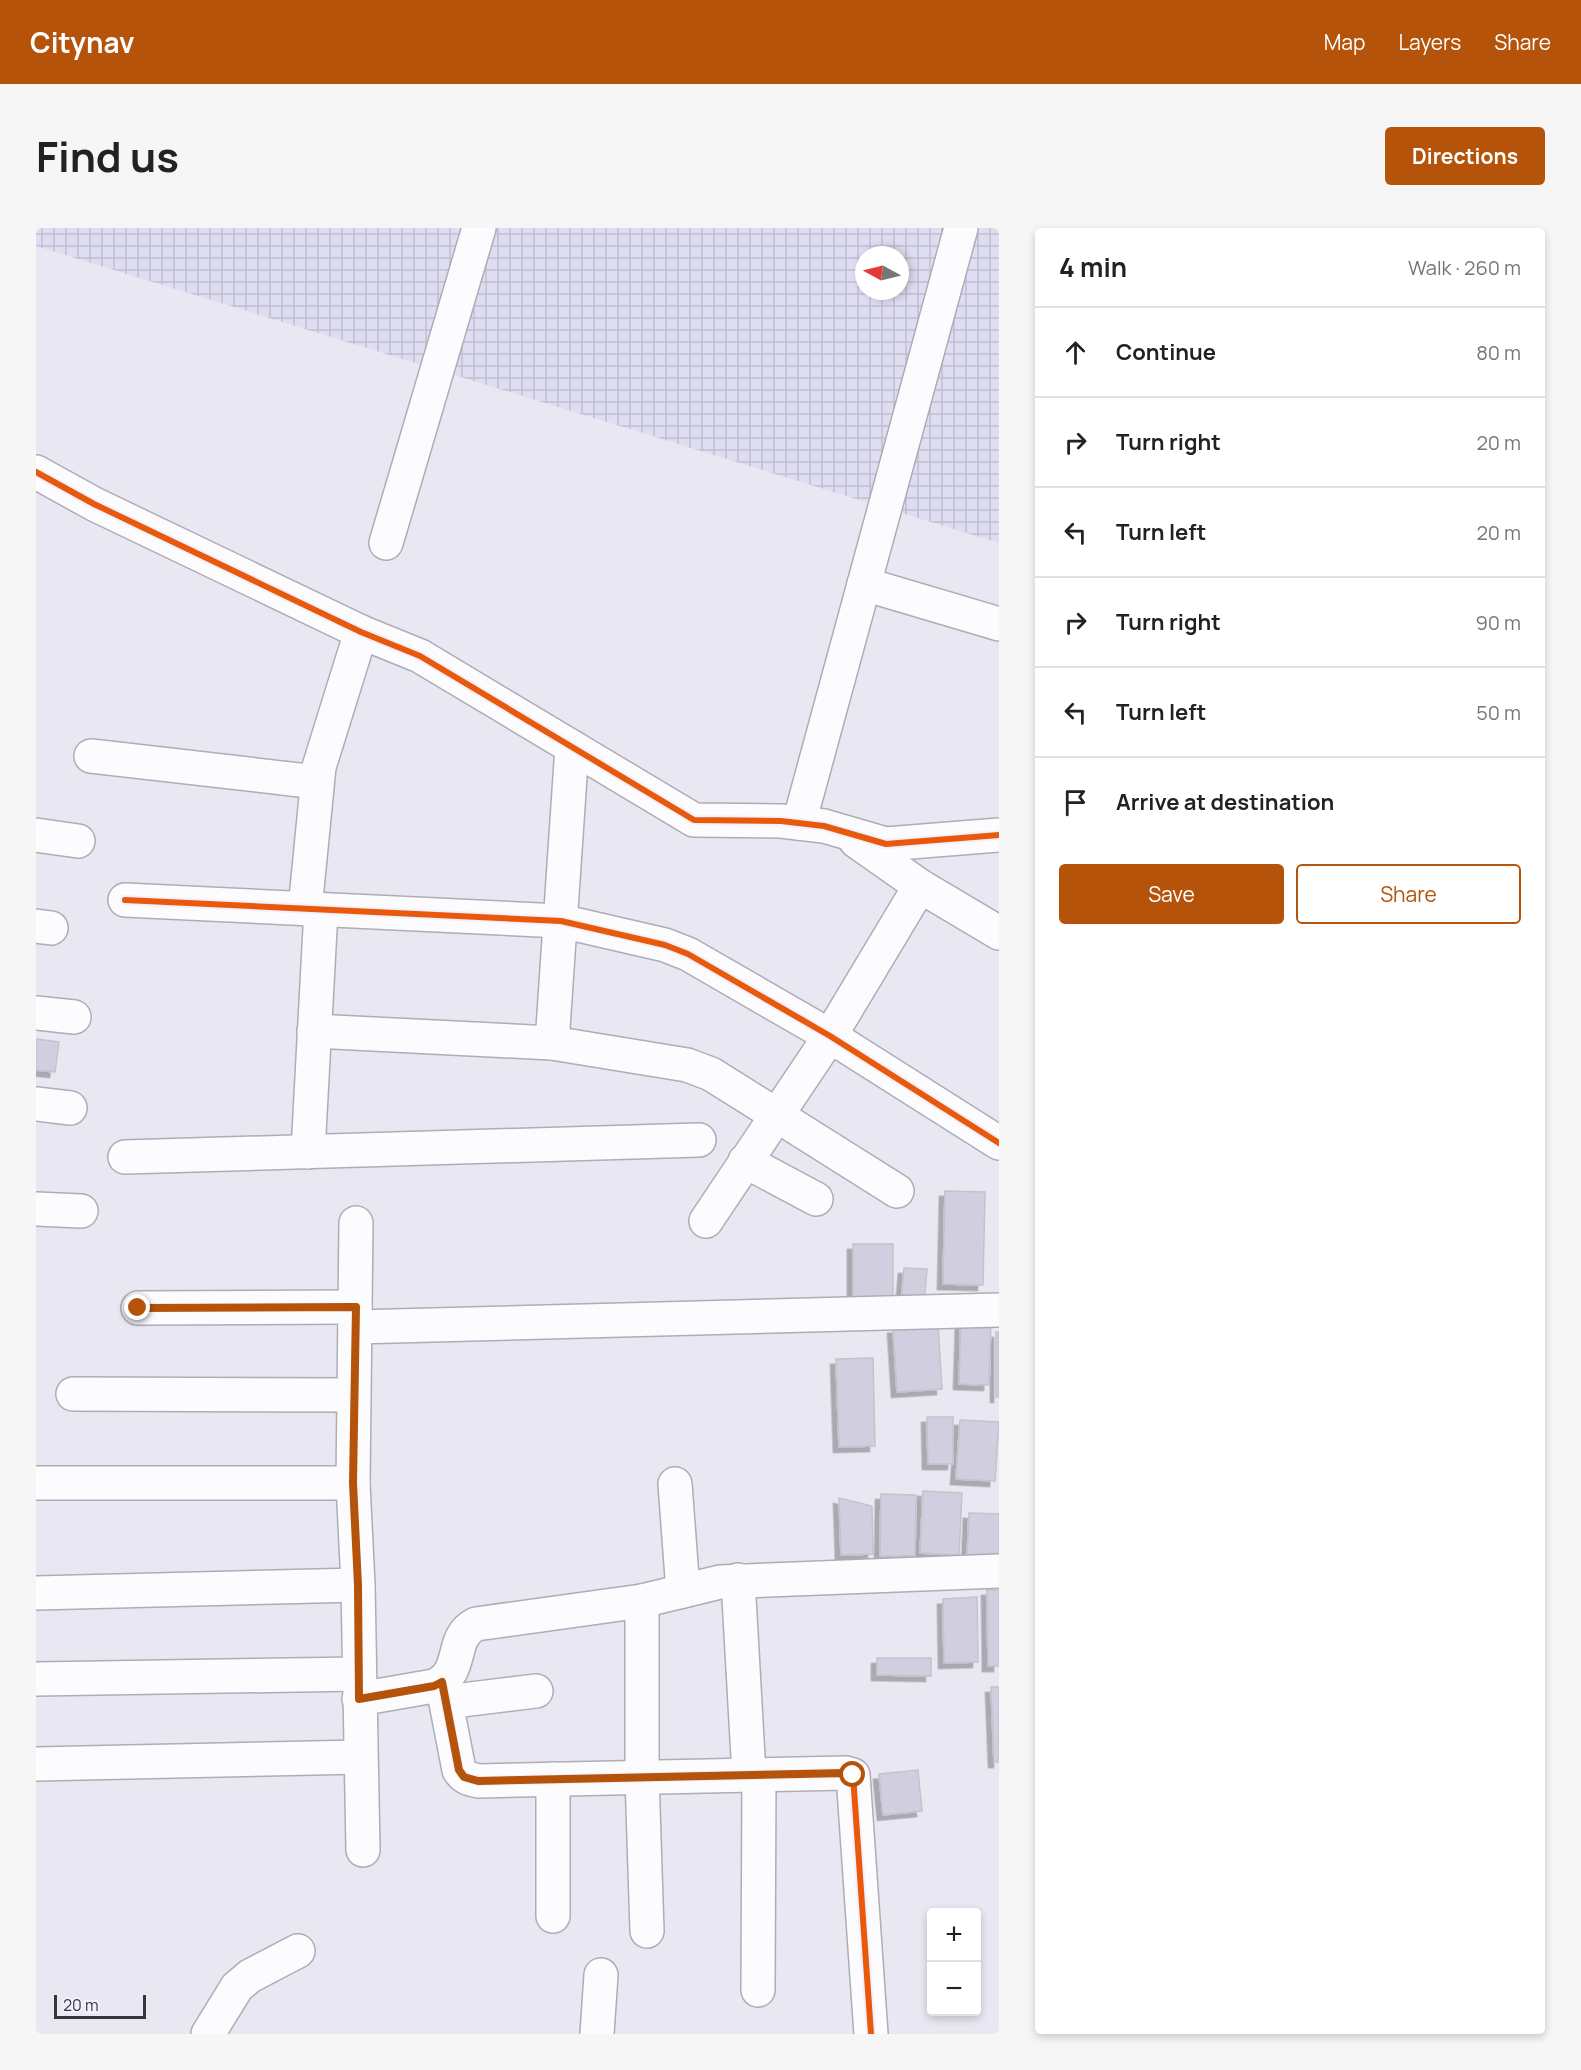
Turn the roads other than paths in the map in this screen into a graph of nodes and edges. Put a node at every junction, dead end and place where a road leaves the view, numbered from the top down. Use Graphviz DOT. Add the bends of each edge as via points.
graph roads {
  1 [pos="479,228"];
  2 [pos="961,228"];
  3 [pos="36,472"];
  4 [pos="386,543"];
  5 [pos="864,584"];
  6 [pos="999,624"];
  7 [pos="361,632"];
  8 [pos="572,747"];
  9 [pos="91,756"];
  10 [pos="317,782"];
  11 [pos="799,823"];
  12 [pos="843,832"];
  13 [pos="36,835"];
  14 [pos="999,835"];
  15 [pos="78,841"];
  16 [pos="920,886"];
  17 [pos="125,900"];
  18 [pos="313,909"];
  19 [pos="561,921"];
  20 [pos="999,933"];
  21 [pos="36,1013"];
  22 [pos="74,1017"];
  23 [pos="314,1031"];
  24 [pos="830,1036"];
  25 [pos="552,1043"];
  26 [pos="36,1104"];
  27 [pos="70,1108"];
  28 [pos="776,1114"];
  29 [pos="699,1140"];
  30 [pos="999,1143"];
  31 [pos="308,1152"];
  32 [pos="125,1157"];
  33 [pos="745,1161"];
  34 [pos="897,1191"];
  35 [pos="816,1199"];
  36 [pos="36,1209"];
  37 [pos="81,1211"];
  38 [pos="706,1221"];
  39 [pos="356,1223"];
  40 [pos="138,1308"];
  41 [pos="999,1310"];
  42 [pos="355,1317"];
  43 [pos="73,1394"];
  44 [pos="353,1395"];
  45 [pos="36,1483"];
  46 [pos="353,1483"];
  47 [pos="675,1484"];
  48 [pos="999,1571"];
  49 [pos="738,1580"];
  50 [pos="358,1585"];
  51 [pos="683,1591"];
  52 [pos="36,1593"];
  53 [pos="642,1601"];
  54 [pos="36,1679"];
  55 [pos="359,1687"];
  56 [pos="536,1691"];
  57 [pos="444,1692"];
  58 [pos="360,1756"];
  59 [pos="36,1764"];
  60 [pos="754,1775"];
  61 [pos="642,1776"];
  62 [pos="553,1779"];
  63 [pos="363,1850"];
  64 [pos="553,1916"];
  65 [pos="646,1931"];
  66 [pos="297,1951"];
  67 [pos="601,1976"];
  68 [pos="758,1990"];
  69 [pos="208,2034"];
  70 [pos="597,2034"];
  71 [pos="871,2034"];
  1 -- 4 [label="street"];
  2 -- 5 [label="street"];
  3 -- 7 [label="street" via="94,504"];
  5 -- 6 [label="street"];
  5 -- 11 [label="street"];
  7 -- 8 [label="street" via="420,656"];
  7 -- 10 [label="street"];
  8 -- 11 [label="street" via="694,820"];
  8 -- 19 [label="street"];
  9 -- 10 [label="street"];
  10 -- 18 [label="street"];
  11 -- 12 [label="street"];
  12 -- 14 [label="street" via="886,844"];
  12 -- 16 [label="street"];
  13 -- 15 [label="street"];
  16 -- 20 [label="street"];
  16 -- 24 [label="street"];
  17 -- 18 [label="street"];
  18 -- 19 [label="street"];
  18 -- 23 [label="street"];
  19 -- 24 [label="street" via="688,954"];
  19 -- 25 [label="street"];
  21 -- 22 [label="street"];
  23 -- 25 [label="street"];
  23 -- 31 [label="street"];
  24 -- 28 [label="street"];
  24 -- 30 [label="street"];
  25 -- 28 [label="street" via="687,1065 711,1074"];
  26 -- 27 [label="street"];
  28 -- 33 [label="street"];
  28 -- 34 [label="street"];
  29 -- 31 [label="street"];
  31 -- 32 [label="street"];
  33 -- 35 [label="street"];
  33 -- 38 [label="street"];
  36 -- 37 [label="street"];
  39 -- 42 [label="street"];
  40 -- 42 [label="street"];
  41 -- 42 [label="street"];
  42 -- 44 [label="street"];
  43 -- 44 [label="street"];
  44 -- 46 [label="street"];
  45 -- 46 [label="street"];
  46 -- 50 [label="street"];
  47 -- 51 [label="street"];
  48 -- 49 [label="street"];
  49 -- 51 [label="street"];
  49 -- 60 [label="street"];
  50 -- 52 [label="street"];
  50 -- 55 [label="street"];
  51 -- 53 [label="street"];
  53 -- 57 [label="street" via="476,1624 463,1634"];
  53 -- 61 [label="street"];
  54 -- 55 [label="street"];
  55 -- 57 [label="street" via="434,1686"];
  55 -- 58 [label="street"];
  56 -- 57 [label="street"];
  57 -- 62 [label="street" via="459,1770 464,1777 478,1781"];
  58 -- 59 [label="street"];
  58 -- 63 [label="street"];
  60 -- 61 [label="street"];
  60 -- 68 [label="street"];
  60 -- 71 [label="street" via="846,1773 855,1778"];
  61 -- 62 [label="street"];
  61 -- 65 [label="street"];
  62 -- 64 [label="street"];
  66 -- 69 [label="street" via="237,1987"];
  67 -- 70 [label="street"];
}
